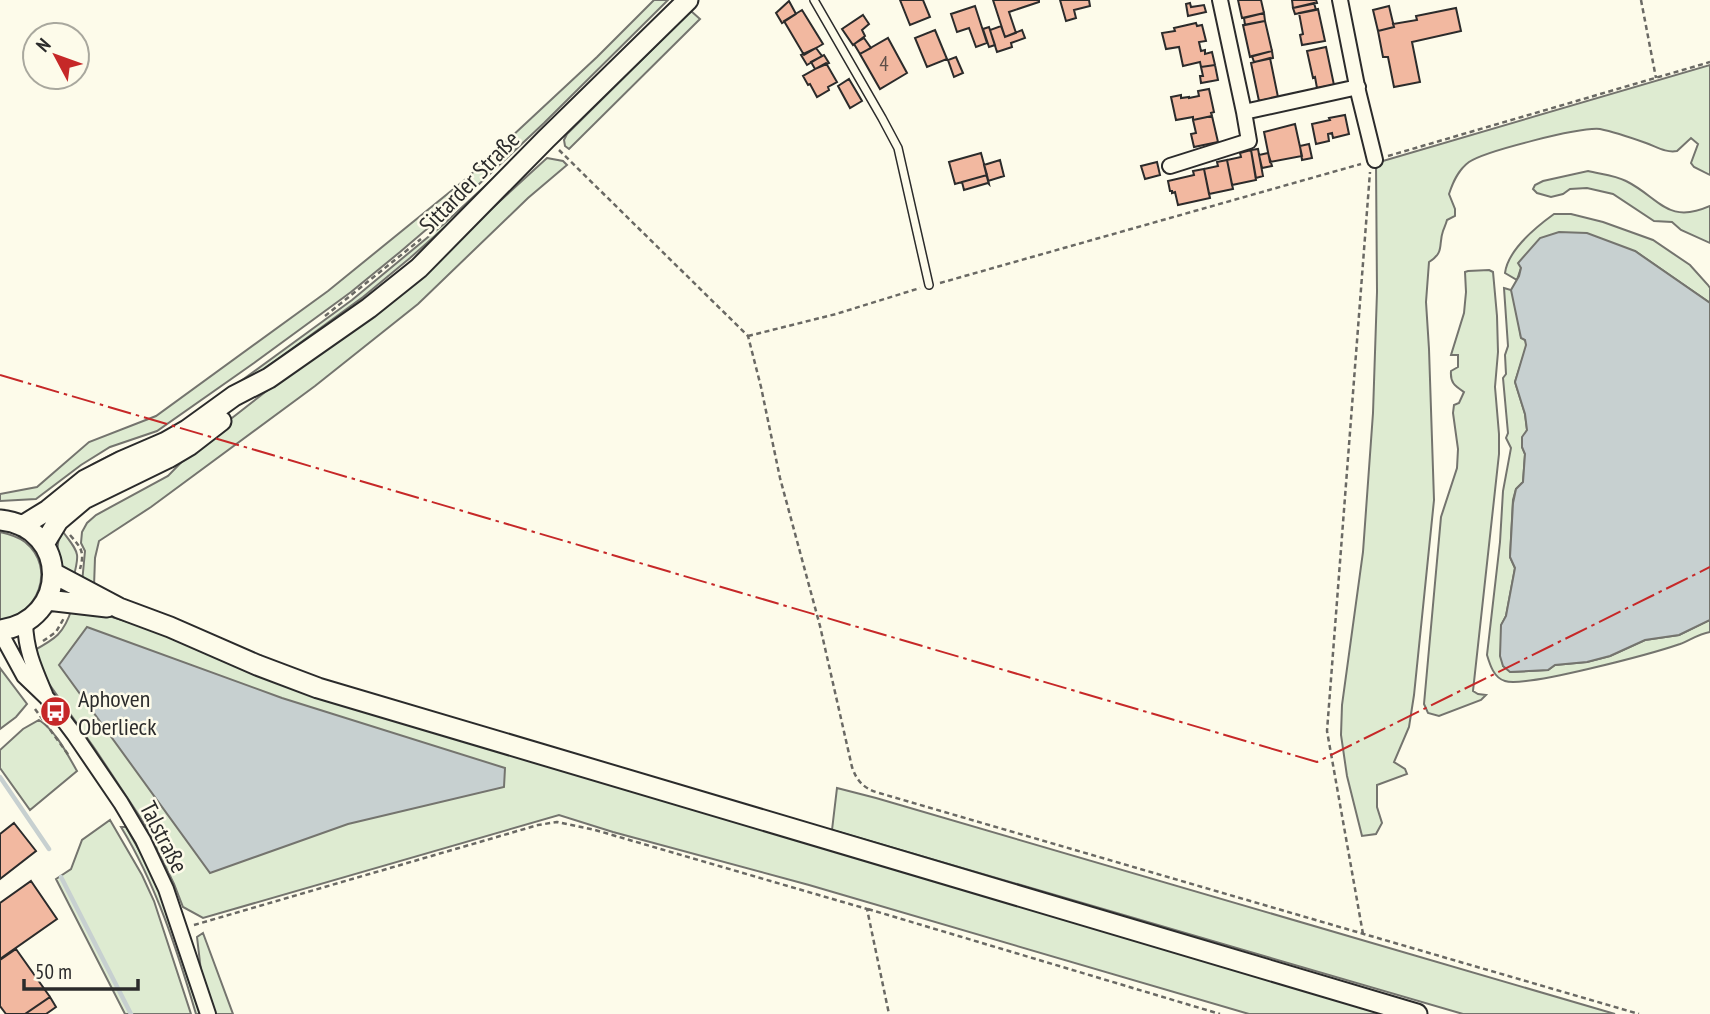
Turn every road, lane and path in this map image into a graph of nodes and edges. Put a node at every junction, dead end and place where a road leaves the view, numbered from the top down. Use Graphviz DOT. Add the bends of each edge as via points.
graph roads {
  1 [pos="688,0"];
  2 [pos="814,0"];
  3 [pos="1220,0"];
  4 [pos="1340,0"];
  5 [pos="1641,0"];
  6 [pos="1710,62"];
  7 [pos="1657,78"];
  8 [pos="1358,86"];
  9 [pos="1244,112"];
  10 [pos="546,139"];
  11 [pos="1373,161"];
  12 [pos="1170,166"];
  13 [pos="427,234"];
  14 [pos="929,285"];
  15 [pos="323,318"];
  16 [pos="748,336"];
  17 [pos="269,378"];
  18 [pos="0,520"];
  19 [pos="22,526"];
  20 [pos="44,544"];
  21 [pos="53,573"];
  22 [pos="47,600"];
  23 [pos="119,608"];
  24 [pos="25,623"];
  25 [pos="0,631"];
  26 [pos="47,698"];
  27 [pos="35,709"];
  28 [pos="73,760"];
  29 [pos="867,909"];
  30 [pos="181,929"];
  31 [pos="1363,934"];
  32 [pos="208,1014"];
  33 [pos="889,1014"];
  34 [pos="1220,1014"];
  35 [pos="1417,1014"];
  36 [pos="1639,1014"];
  1 -- 10 [label="main road, Sittarder Straße"];
  2 -- 14 [label="lane" via="898,148"];
  3 -- 9 [label="street"];
  4 -- 8 [label="street"];
  5 -- 7 [label="path"];
  6 -- 7 [label="path"];
  7 -- 11 [label="path"];
  8 -- 9 [label="street"];
  8 -- 11 [label="street"];
  9 -- 12 [label="street" via="1249,141"];
  10 -- 16 [label="path"];
  10 -- 17 [label="main road, Sittarder Straße" via="419,268"];
  11 -- 14 [label="path"];
  11 -- 31 [label="path" via="1327,731"];
  13 -- 15 [label="path"];
  14 -- 16 [label="path"];
  16 -- 31 [label="path" via="779,478 820,626 852,767 861,784"];
  17 -- 19 [label="main road, Sittarder Straße" via="166,442 85,480"];
  17 -- 20 [label="main road, Sittarder Straße" via="190,445 84,499 58,521"];
  18 -- 19 [label="main road"];
  19 -- 20 [label="main road"];
  20 -- 21 [label="main road"];
  21 -- 22 [label="main road"];
  21 -- 23 [label="main road"];
  22 -- 23 [label="main road"];
  22 -- 24 [label="main road"];
  23 -- 35 [label="main road" via="318,688"];
  24 -- 25 [label="main road"];
  24 -- 26 [label="street, Talstraße" via="27,649"];
  25 -- 26 [label="street, Talstraße" via="24,676"];
  26 -- 30 [label="street, Talstraße" via="131,819 155,863"];
  27 -- 28 [label="path"];
  29 -- 30 [label="path" via="557,822"];
  29 -- 33 [label="path"];
  29 -- 34 [label="path"];
  30 -- 32 [label="street, Talstraße"];
  31 -- 36 [label="path"];
}
